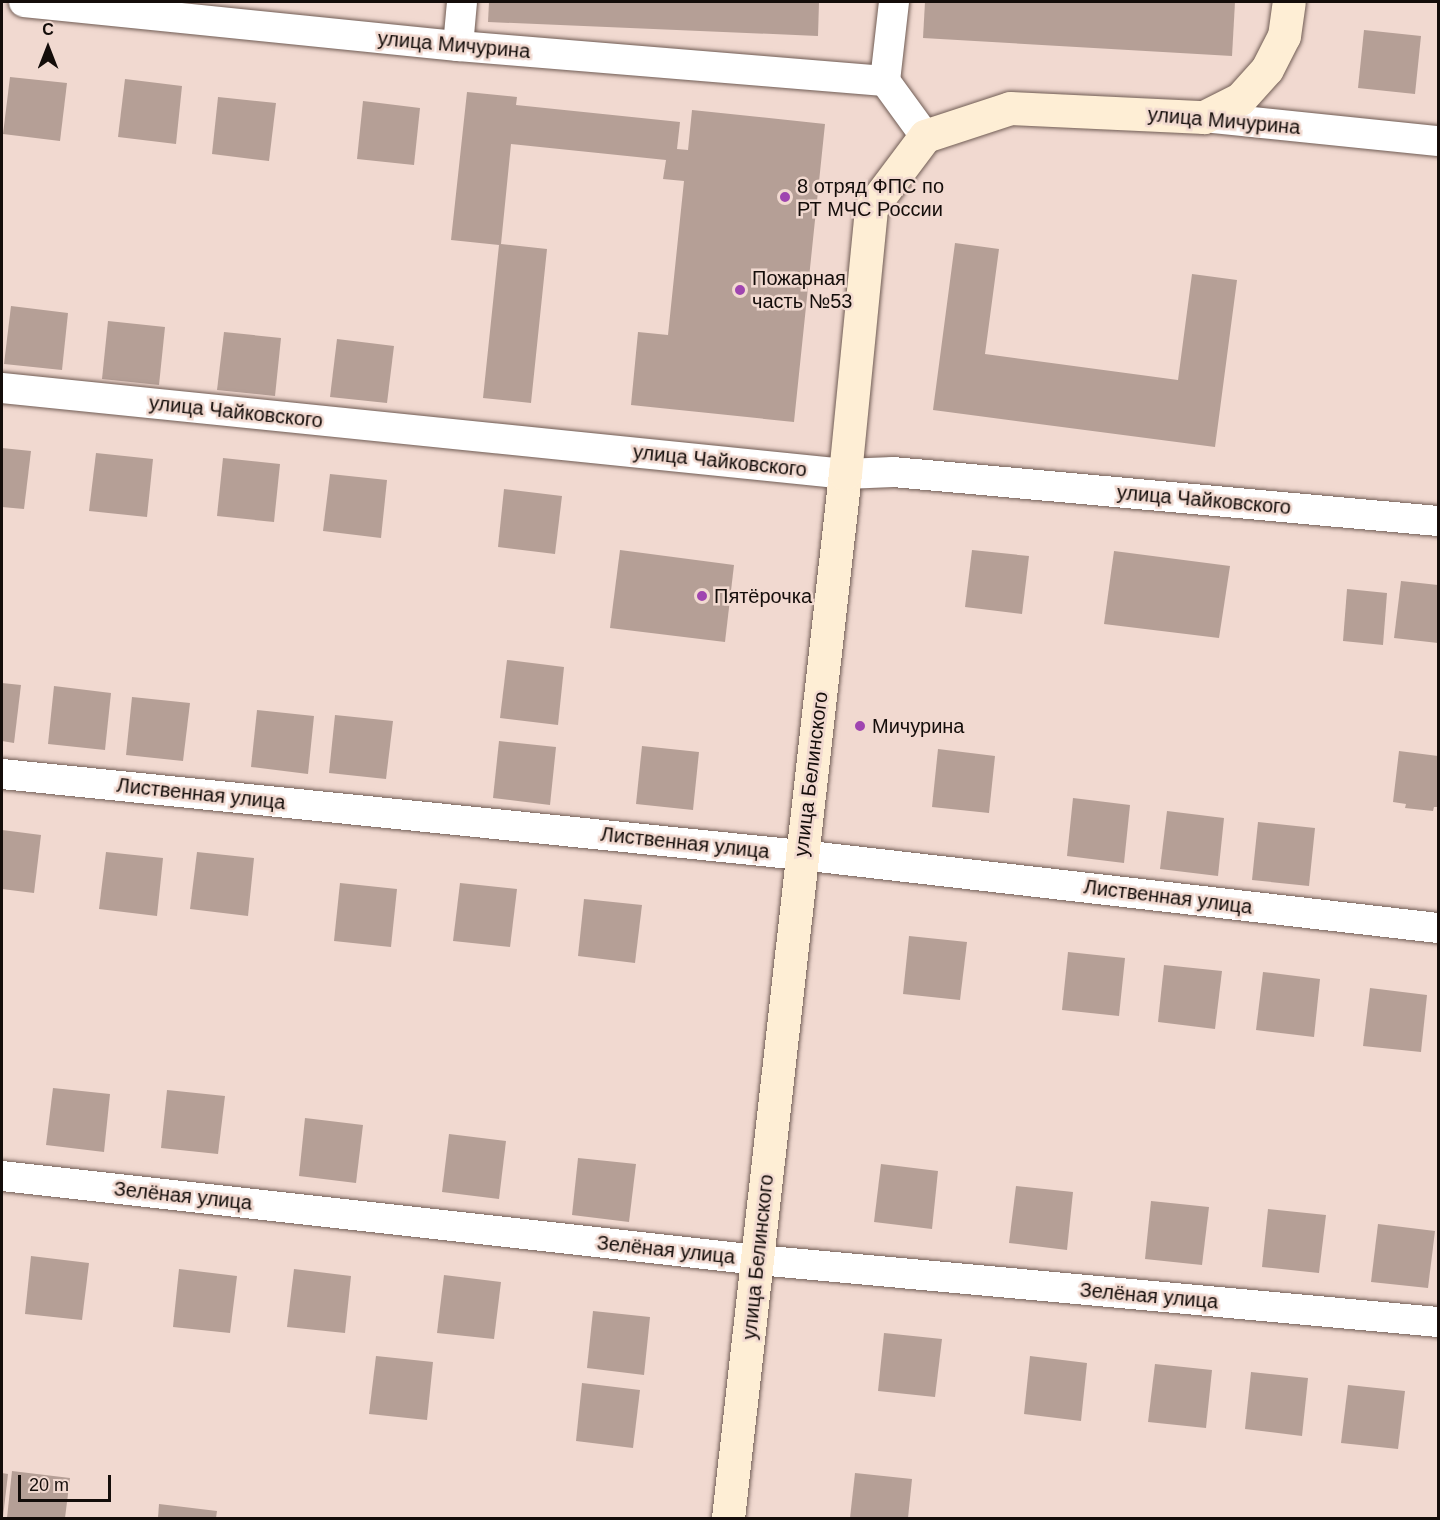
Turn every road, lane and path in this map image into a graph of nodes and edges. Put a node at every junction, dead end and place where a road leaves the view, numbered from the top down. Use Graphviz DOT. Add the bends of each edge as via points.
graph roads {
  1 [pos="24,2"];
  2 [pos="462,2"];
  3 [pos="894,2"];
  4 [pos="1289,2"];
  5 [pos="92,5"];
  6 [pos="458,46"];
  7 [pos="885,81"];
  8 [pos="1204,117"];
  9 [pos="925,135"];
  10 [pos="1438,141"];
  11 [pos="2,388"];
  12 [pos="845,474"];
  13 [pos="1438,520"];
  14 [pos="2,774"];
  15 [pos="801,855"];
  16 [pos="1438,928"];
  17 [pos="2,1176"];
  18 [pos="758,1260"];
  19 [pos="1438,1322"];
  20 [pos="728,1518"];
  1 -- 5 [label="street, улица Мичурина"];
  2 -- 6 [label="street"];
  3 -- 7 [label="street"];
  4 -- 8 [label="street" via="1284,36 1267,69 1240,99"];
  5 -- 6 [label="street, улица Мичурина"];
  6 -- 7 [label="street, улица Мичурина"];
  7 -- 9 [label="street"];
  8 -- 9 [label="street, улица Мичурина" via="1010,108"];
  8 -- 10 [label="street, улица Мичурина"];
  9 -- 12 [label="street, улица Белинского" via="871,208"];
  11 -- 12 [label="street, улица Чайковского"];
  12 -- 13 [label="street, улица Чайковского" via="893,472"];
  12 -- 15 [label="street, улица Белинского"];
  14 -- 15 [label="street, Лиственная улица"];
  15 -- 16 [label="street, Лиственная улица"];
  15 -- 18 [label="street, улица Белинского"];
  17 -- 18 [label="street, Зелёная улица"];
  18 -- 19 [label="street, Зелёная улица"];
  18 -- 20 [label="street, улица Белинского"];
}
